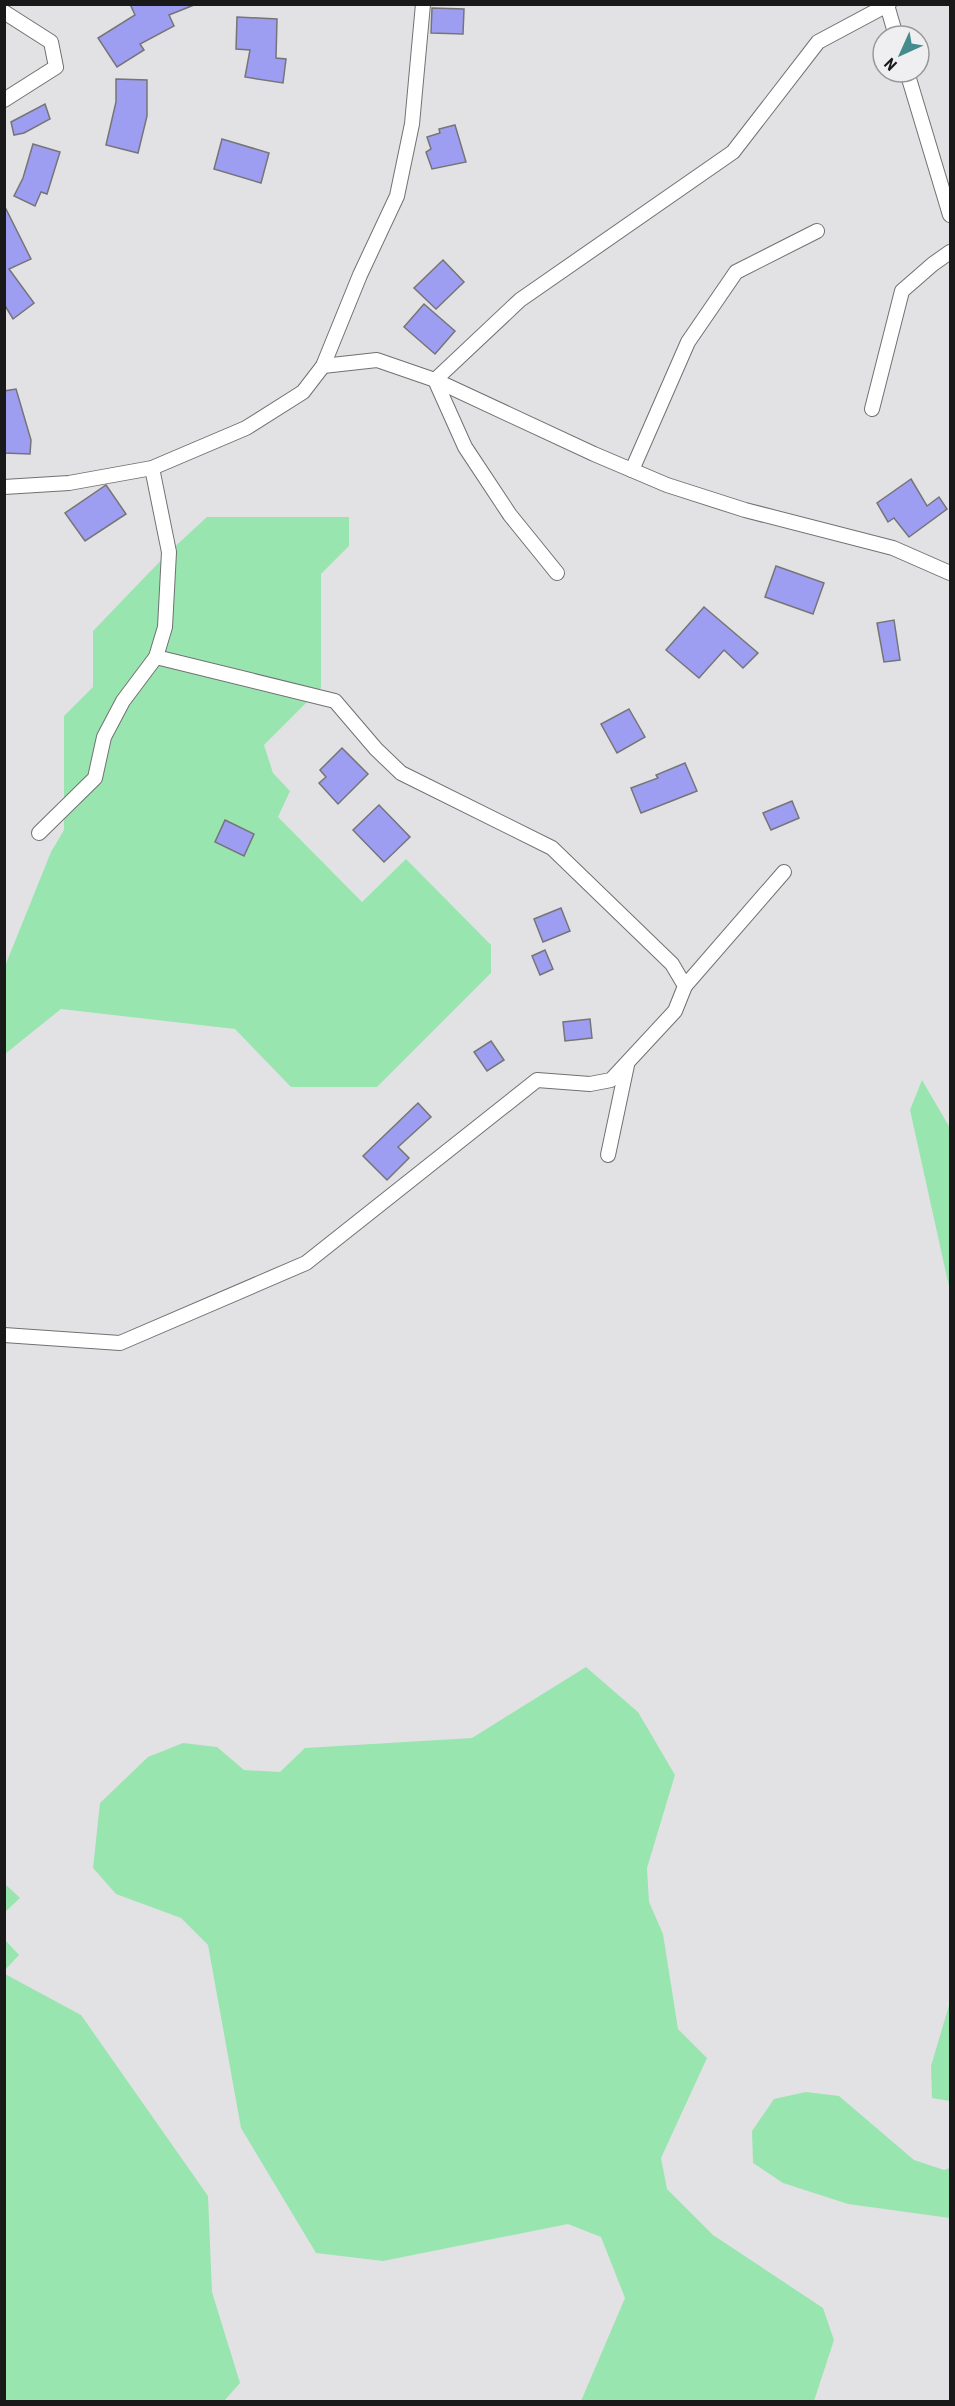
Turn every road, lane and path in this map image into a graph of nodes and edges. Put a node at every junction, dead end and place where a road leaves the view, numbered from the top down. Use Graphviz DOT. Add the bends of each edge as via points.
graph roads {
  1 [pos="423,4"];
  2 [pos="888,5"];
  3 [pos="4,12"];
  4 [pos="893,24"];
  5 [pos="911,84"];
  6 [pos="4,100"];
  7 [pos="951,215"];
  8 [pos="818,231"];
  9 [pos="951,252"];
  10 [pos="323,366"];
  11 [pos="435,380"];
  12 [pos="873,409"];
  13 [pos="152,468"];
  14 [pos="632,470"];
  15 [pos="4,487"];
  16 [pos="557,573"];
  17 [pos="951,573"];
  18 [pos="156,657"];
  19 [pos="39,833"];
  20 [pos="784,872"];
  21 [pos="685,986"];
  22 [pos="627,1063"];
  23 [pos="608,1155"];
  24 [pos="4,1335"];
  1 -- 10 [label="street" via="412,124 397,196"];
  2 -- 4 [label="street"];
  2 -- 11 [label="street" via="818,42 733,152 520,300"];
  3 -- 6 [label="street" via="51,42 56,67"];
  5 -- 7 [label="street"];
  8 -- 14 [label="street" via="736,272 688,342"];
  9 -- 12 [label="street" via="902,291"];
  10 -- 11 [label="street" via="377,360"];
  10 -- 13 [label="street" via="303,392 246,428"];
  11 -- 14 [label="street"];
  11 -- 16 [label="street" via="465,447 510,515"];
  13 -- 15 [label="street" via="69,483"];
  13 -- 18 [label="street" via="169,552 165,627"];
  14 -- 17 [label="street" via="745,510 893,548"];
  18 -- 19 [label="street" via="123,701 105,737 95,778"];
  18 -- 21 [label="street" via="335,701 401,773 552,848 672,964"];
  20 -- 21 [label="street"];
  21 -- 22 [label="street" via="675,1011"];
  22 -- 23 [label="street"];
  22 -- 24 [label="street" via="611,1080 590,1084 537,1080 295,1268 120,1343"];
}
